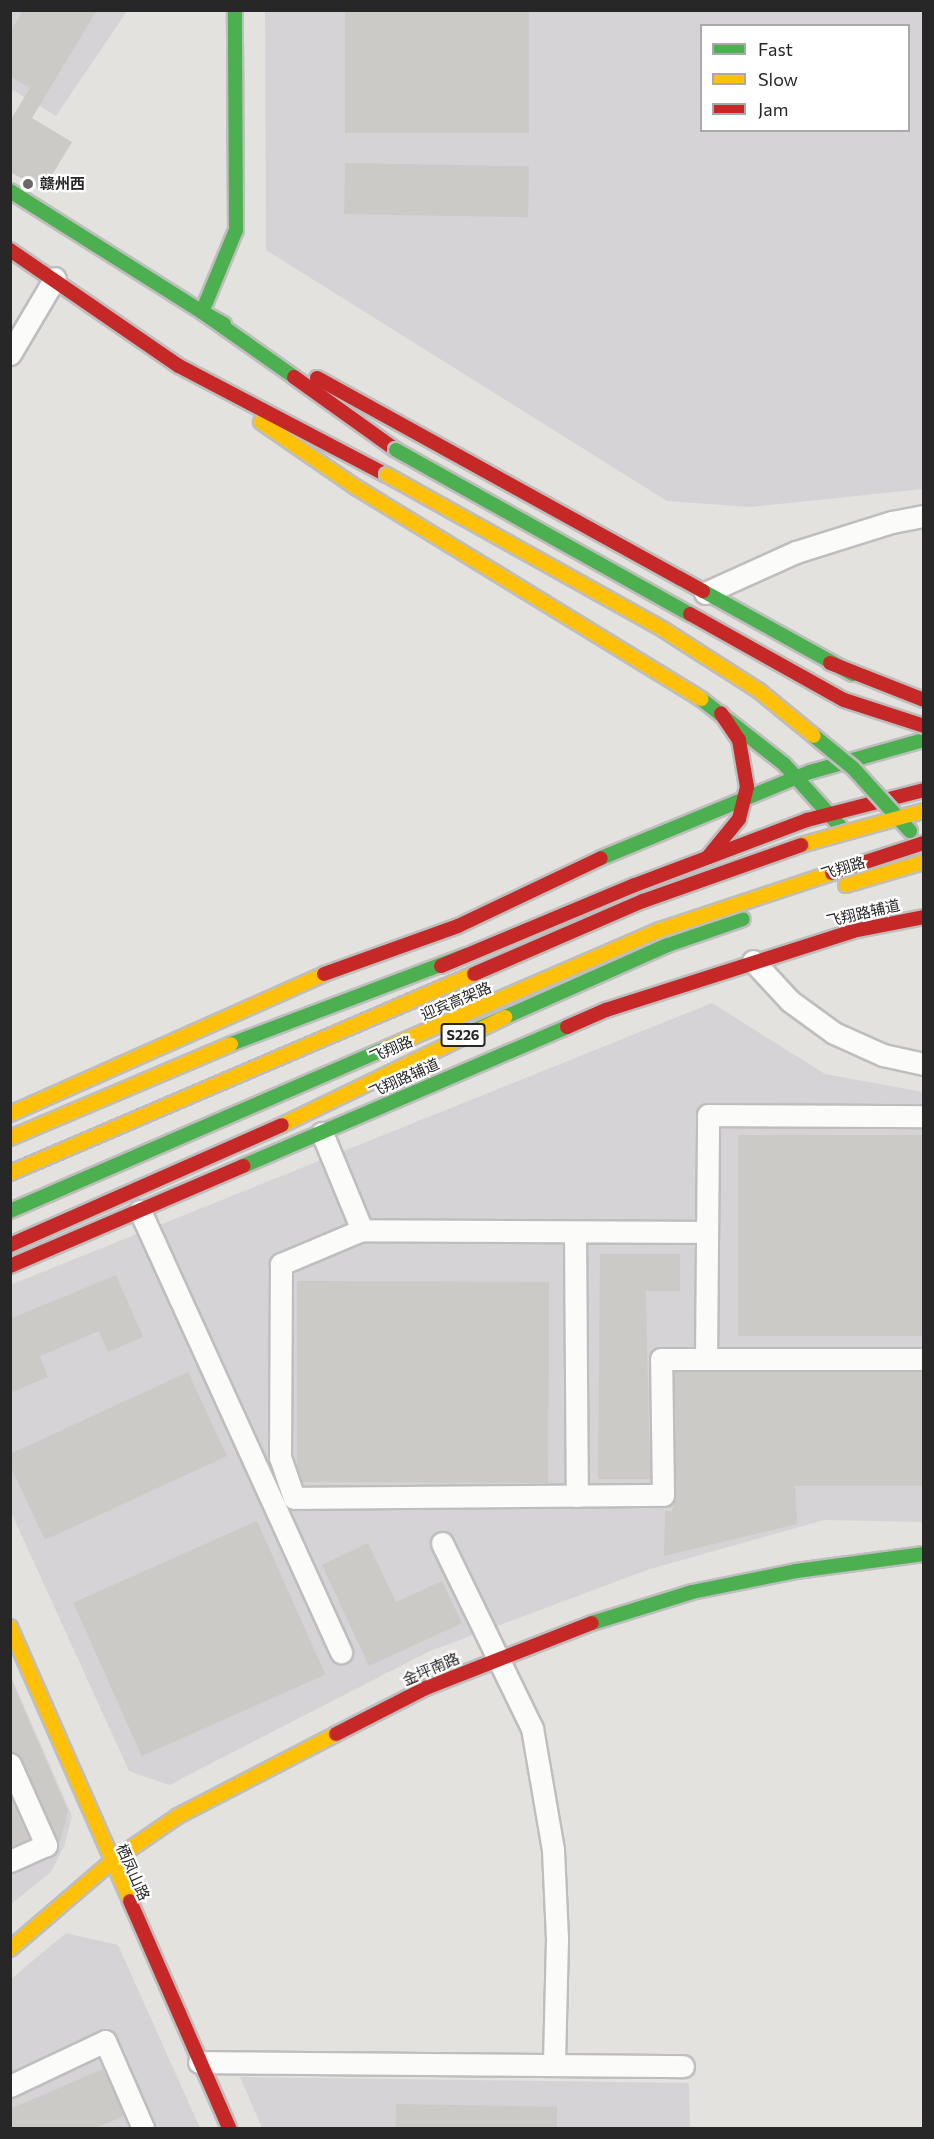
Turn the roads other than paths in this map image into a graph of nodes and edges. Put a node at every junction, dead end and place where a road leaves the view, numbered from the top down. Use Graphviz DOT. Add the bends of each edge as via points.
graph roads {
  1 [pos="235,10"];
  2 [pos="10,191"];
  3 [pos="10,250"];
  4 [pos="55,278"];
  5 [pos="202,312"];
  6 [pos="10,354"];
  7 [pos="179,366"];
  8 [pos="924,516"];
  9 [pos="705,593"];
  10 [pos="830,663"];
  11 [pos="924,700"];
  12 [pos="721,713"];
  13 [pos="924,726"];
  14 [pos="924,732"];
  15 [pos="924,740"];
  16 [pos="797,777"];
  17 [pos="924,790"];
  18 [pos="745,798"];
  19 [pos="924,811"];
  20 [pos="830,814"];
  21 [pos="924,844"];
  22 [pos="708,857"];
  23 [pos="924,862"];
  24 [pos="876,876"];
  25 [pos="776,908"];
  26 [pos="754,915"];
  27 [pos="924,917"];
  28 [pos="466,955"];
  29 [pos="753,961"];
  30 [pos="506,1017"];
  31 [pos="924,1064"];
  32 [pos="10,1113"];
  33 [pos="924,1116"];
  34 [pos="322,1133"];
  35 [pos="10,1138"];
  36 [pos="10,1152"];
  37 [pos="10,1173"];
  38 [pos="10,1211"];
  39 [pos="140,1211"];
  40 [pos="10,1230"];
  41 [pos="362,1230"];
  42 [pos="575,1232"];
  43 [pos="707,1232"];
  44 [pos="10,1245"];
  45 [pos="10,1266"];
  46 [pos="706,1359"];
  47 [pos="924,1359"];
  48 [pos="577,1496"];
  49 [pos="442,1543"];
  50 [pos="924,1554"];
  51 [pos="10,1627"];
  52 [pos="341,1652"];
  53 [pos="499,1659"];
  54 [pos="10,1764"];
  55 [pos="10,1861"];
  56 [pos="111,1862"];
  57 [pos="10,1949"];
  58 [pos="199,2062"];
  59 [pos="554,2065"];
  60 [pos="683,2066"];
  61 [pos="10,2086"];
  62 [pos="143,2128"];
  63 [pos="229,2128"];
  1 -- 5 [label="main road" via="236,230"];
  2 -- 5 [label="main road"];
  3 -- 4 [label="main road"];
  4 -- 6 [label="street"];
  4 -- 7 [label="main road"];
  5 -- 9 [label="main road" via="412,433"];
  5 -- 13 [label="main road, bridge" via="396,450 844,700"];
  7 -- 12 [label="main road" via="357,488 638,658"];
  7 -- 21 [label="main road, bridge" via="387,475 664,630 758,690 853,768"];
  8 -- 9 [label="street" via="844,536"];
  9 -- 10 [label="main road"];
  10 -- 11 [label="main road"];
  10 -- 14 [label="main road" via="877,690"];
  12 -- 16 [label="main road"];
  12 -- 18 [label="main road" via="744,755"];
  15 -- 16 [label="main road" via="899,744"];
  16 -- 18 [label="main road"];
  16 -- 20 [label="main road"];
  17 -- 20 [label="main road"];
  18 -- 22 [label="main road" via="730,833"];
  18 -- 32 [label="main road" via="551,879 458,926 357,960"];
  19 -- 37 [label="main road, 迎宾高架路, bridge" via="814,840 644,901"];
  20 -- 22 [label="main road"];
  20 -- 24 [label="main road"];
  21 -- 38 [label="main road, 迎宾高架路, bridge" via="660,930"];
  22 -- 28 [label="main road"];
  23 -- 24 [label="main road, 飞翔路"];
  24 -- 25 [label="main road, 飞翔路"];
  26 -- 30 [label="main road, 飞翔路 / S226" via="668,945"];
  27 -- 29 [label="main road, 飞翔路辅道" via="853,931"];
  28 -- 35 [label="main road" via="296,1017"];
  28 -- 36 [label="main road"];
  29 -- 31 [label="street" via="790,1001 834,1033 883,1055"];
  29 -- 34 [label="main road, 飞翔路辅道" via="606,1010"];
  30 -- 40 [label="main road, 飞翔路 / S226"];
  30 -- 44 [label="main road" via="223,1153"];
  33 -- 43 [label="street" via="708,1115"];
  34 -- 39 [label="main road, 飞翔路辅道"];
  34 -- 41 [label="street"];
  39 -- 45 [label="main road, 飞翔路辅道"];
  39 -- 52 [label="street"];
  41 -- 42 [label="street"];
  41 -- 48 [label="street" via="281,1264 280,1457 294,1498"];
  42 -- 43 [label="street"];
  42 -- 48 [label="street"];
  43 -- 46 [label="street"];
  46 -- 47 [label="street"];
  46 -- 48 [label="street" via="661,1359 663,1495"];
  49 -- 53 [label="street"];
  50 -- 53 [label="main road, 金坪南路" via="796,1571 692,1592 578,1627"];
  51 -- 56 [label="main road, 栖凤山路"];
  53 -- 56 [label="main road, 金坪南路" via="426,1688 198,1805"];
  53 -- 59 [label="street" via="532,1728 553,1850 557,1939"];
  54 -- 55 [label="street" via="46,1845"];
  56 -- 57 [label="main road, 金坪南路"];
  56 -- 58 [label="main road, 栖凤山路"];
  58 -- 59 [label="street"];
  58 -- 63 [label="main road, 栖凤山路"];
  59 -- 60 [label="street"];
  61 -- 62 [label="street" via="105,2041"];
}
